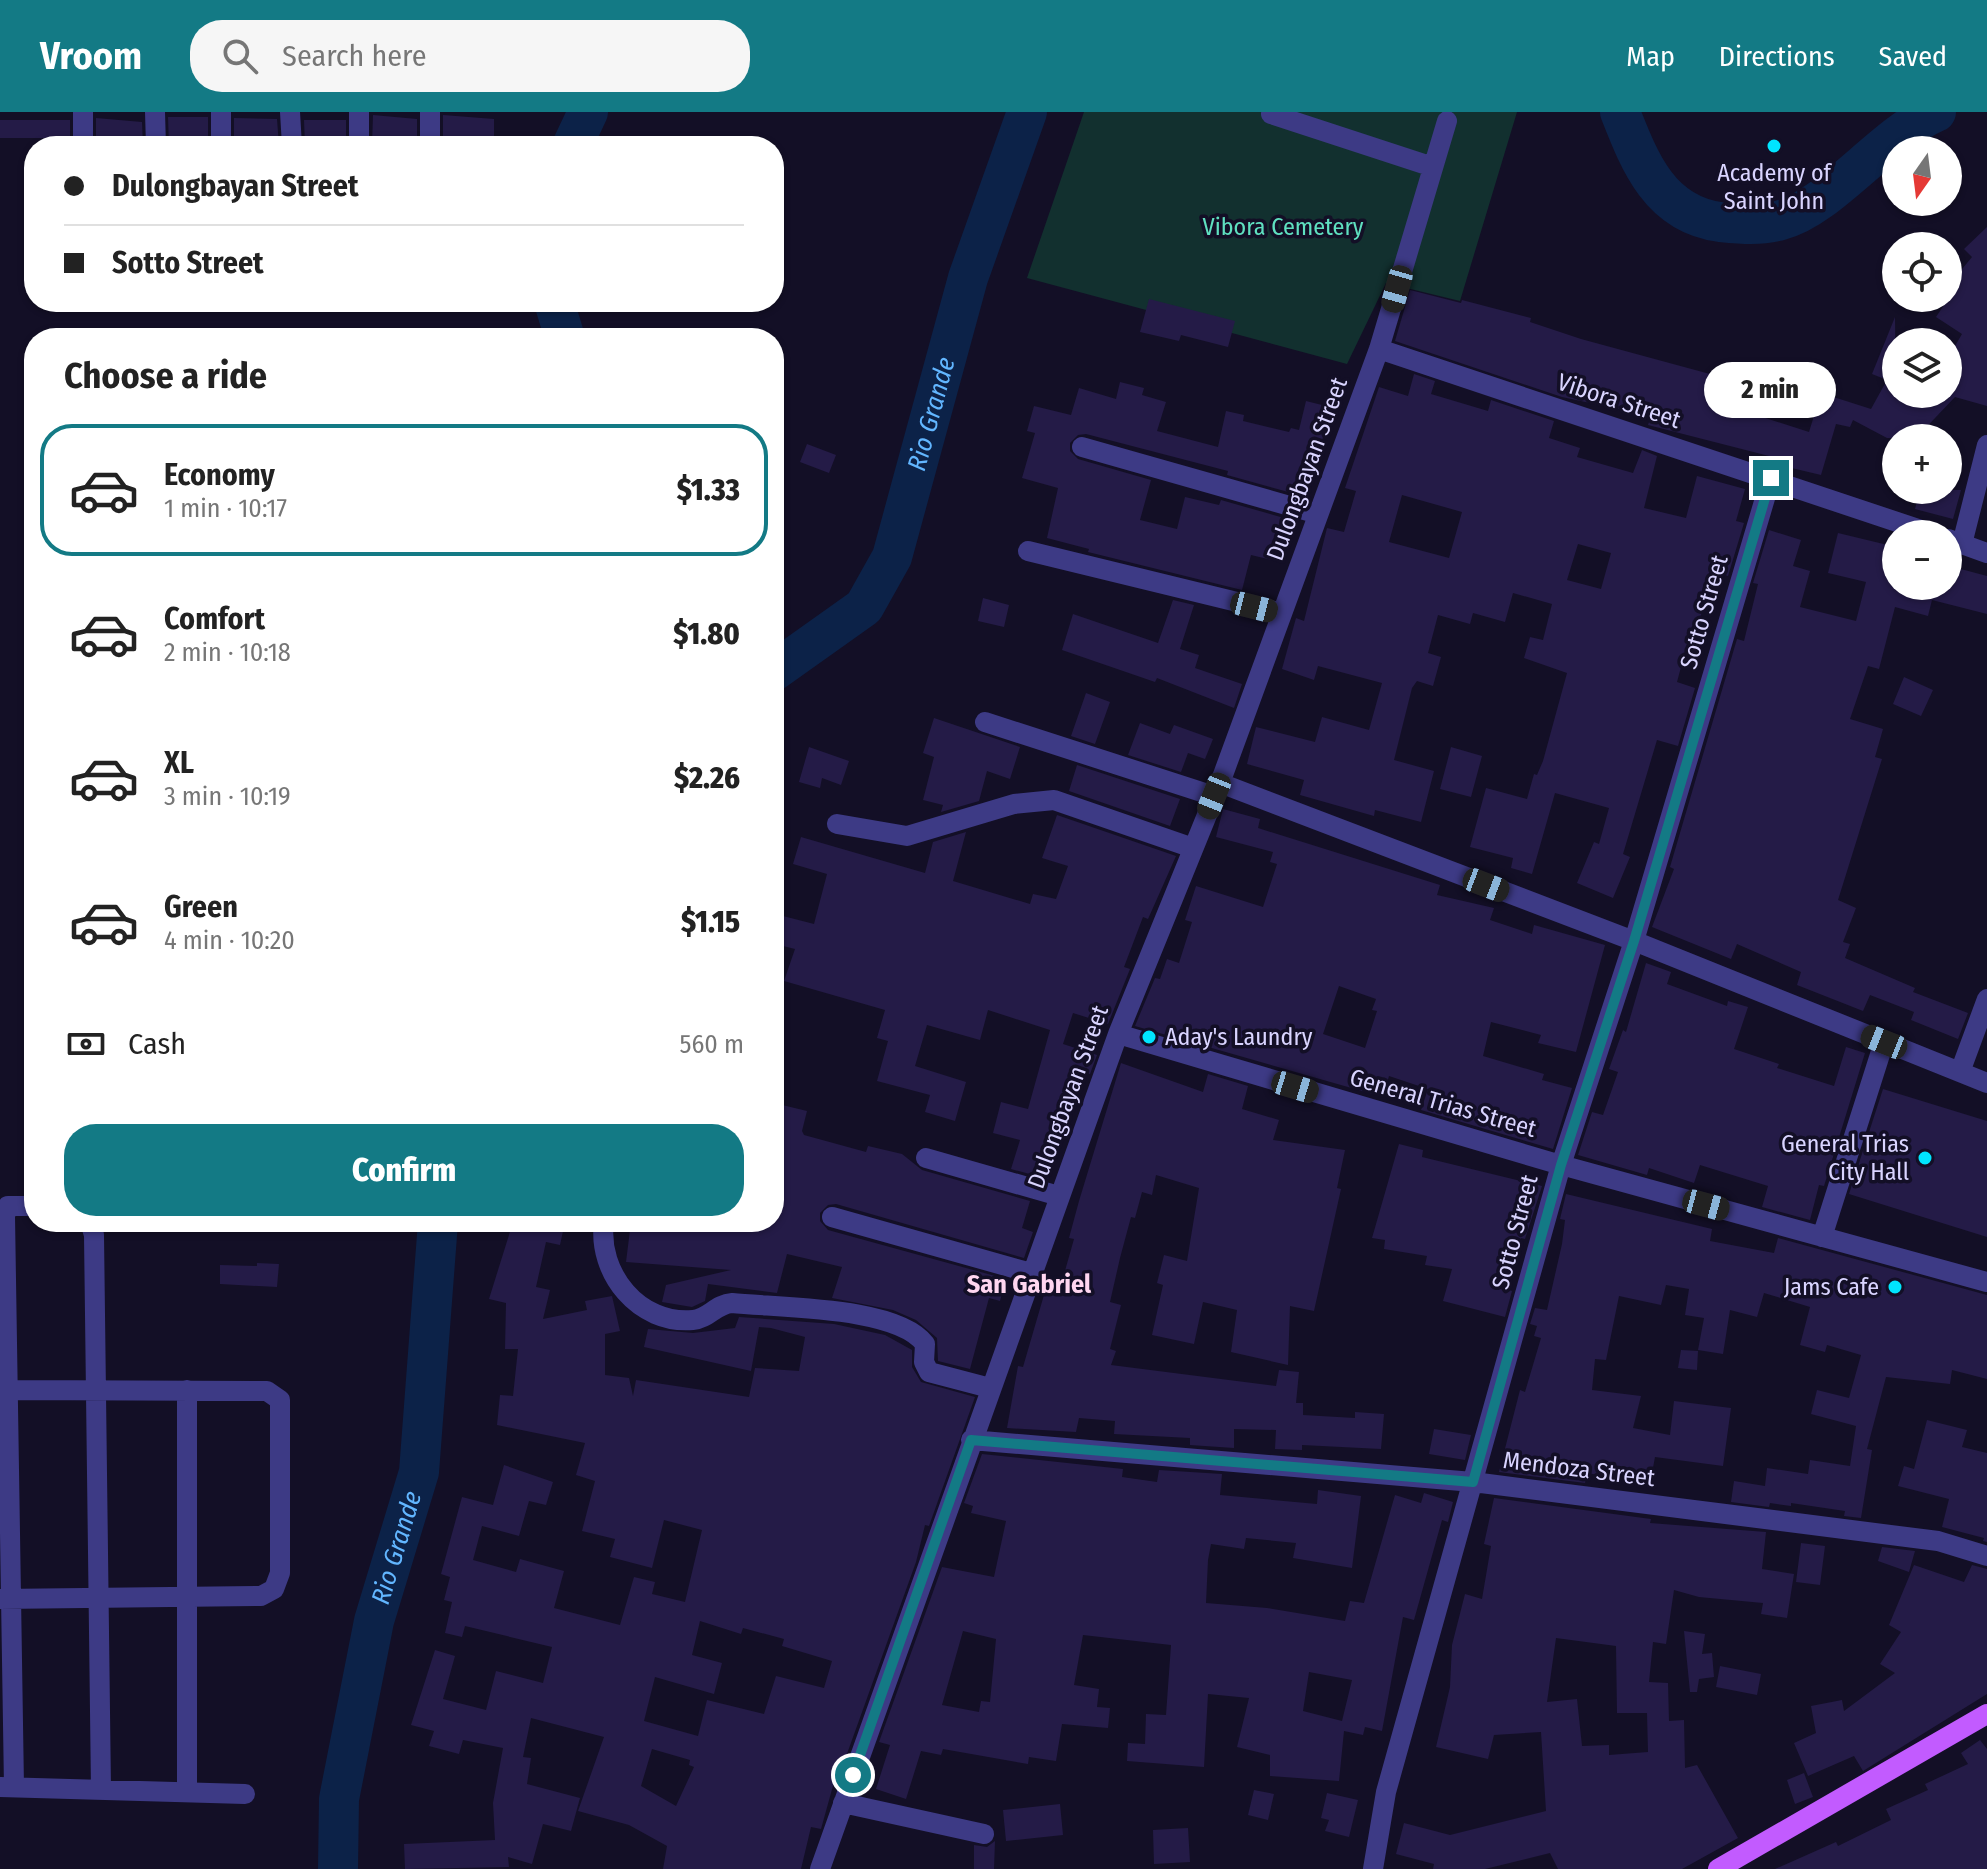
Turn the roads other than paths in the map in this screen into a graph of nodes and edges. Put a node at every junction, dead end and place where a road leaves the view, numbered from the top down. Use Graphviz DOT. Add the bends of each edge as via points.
graph roads {
  1 [pos="83,112"];
  2 [pos="155,112"];
  3 [pos="221,112"];
  4 [pos="290,112"];
  5 [pos="359,112"];
  6 [pos="430,112"];
  7 [pos="1271,114"];
  8 [pos="1447,121"];
  9 [pos="83,136"];
  10 [pos="156,136"];
  11 [pos="221,136"];
  12 [pos="291,136"];
  13 [pos="359,136"];
  14 [pos="430,136"];
  15 [pos="1433,167"];
  16 [pos="1379,349"];
  17 [pos="1987,445"];
  18 [pos="1082,447"];
  19 [pos="1771,478"];
  20 [pos="1318,514"];
  21 [pos="1892,520"];
  22 [pos="1962,521"];
  23 [pos="1962,544"];
  24 [pos="1028,551"];
  25 [pos="1987,553"];
  26 [pos="1282,613"];
  27 [pos="985,722"];
  28 [pos="1217,789"];
  29 [pos="837,824"];
  30 [pos="1193,848"];
  31 [pos="1634,941"];
  32 [pos="1987,999"];
  33 [pos="1118,1034"];
  34 [pos="1884,1042"];
  35 [pos="1960,1072"];
  36 [pos="1987,1083"];
  37 [pos="926,1158"];
  38 [pos="1561,1165"];
  39 [pos="1059,1196"];
  40 [pos="24,1206"];
  41 [pos="832,1217"];
  42 [pos="93,1232"];
  43 [pos="604,1232"];
  44 [pos="1822,1237"];
  45 [pos="1031,1273"];
  46 [pos="1987,1282"];
  47 [pos="990,1388"];
  48 [pos="8,1390"];
  49 [pos="96,1390"];
  50 [pos="187,1390"];
  51 [pos="971,1440"];
  52 [pos="1473,1482"];
  53 [pos="1987,1556"];
  54 [pos="5,1599"];
  55 [pos="98,1599"];
  56 [pos="187,1599"];
  57 [pos="1987,1714"];
  58 [pos="7,1787"];
  59 [pos="101,1790"];
  60 [pos="187,1793"];
  61 [pos="245,1794"];
  62 [pos="843,1803"];
  63 [pos="984,1834"];
  64 [pos="820,1869"];
  65 [pos="1373,1869"];
  66 [pos="1718,1869"];
  1 -- 9 [label="street"];
  2 -- 10 [label="street"];
  3 -- 11 [label="street"];
  4 -- 12 [label="street"];
  5 -- 13 [label="street"];
  6 -- 14 [label="street"];
  7 -- 15 [label="street"];
  8 -- 15 [label="street, Dulongbayan Street"];
  15 -- 16 [label="street, Dulongbayan Street"];
  16 -- 19 [label="street, Vibora Street"];
  16 -- 20 [label="street, Dulongbayan Street"];
  17 -- 22 [label="street"];
  18 -- 20 [label="street"];
  19 -- 21 [label="street, Vibora Street"];
  19 -- 31 [label="street, Sotto Street"];
  20 -- 26 [label="street, Dulongbayan Street"];
  23 -- 25 [label="street"];
  24 -- 26 [label="street"];
  26 -- 28 [label="street, Dulongbayan Street"];
  27 -- 28 [label="street"];
  28 -- 30 [label="street, Dulongbayan Street"];
  28 -- 31 [label="street"];
  29 -- 30 [label="street" via="907,836 1014,804 1054,800"];
  30 -- 33 [label="street, Dulongbayan Street"];
  31 -- 34 [label="street"];
  31 -- 38 [label="street, Sotto Street"];
  32 -- 35 [label="street"];
  33 -- 38 [label="street, General Trias Street"];
  33 -- 39 [label="street, Dulongbayan Street"];
  34 -- 35 [label="street"];
  34 -- 44 [label="street"];
  35 -- 36 [label="street"];
  37 -- 39 [label="street"];
  38 -- 44 [label="street, General Trias Street"];
  38 -- 52 [label="street, Sotto Street"];
  39 -- 45 [label="street, Dulongbayan Street"];
  40 -- 48 [label="street" via="8,1206 5,1216"];
  41 -- 45 [label="street"];
  42 -- 49 [label="street"];
  43 -- 47 [label="street" via="604,1253 617,1282 649,1312 693,1320 732,1303 879,1320 923,1340 929,1372"];
  44 -- 46 [label="street, General Trias Street"];
  45 -- 47 [label="street, Dulongbayan Street"];
  47 -- 51 [label="street, Dulongbayan Street"];
  48 -- 49 [label="street"];
  48 -- 54 [label="street"];
  49 -- 50 [label="street"];
  49 -- 55 [label="street"];
  50 -- 56 [label="street"];
  50 -- 56 [label="street" via="267,1391 280,1400 280,1573 274,1589 261,1596"];
  51 -- 52 [label="street, Mendoza Street"];
  51 -- 62 [label="street, Dulongbayan Street"];
  52 -- 53 [label="street, Mendoza Street" via="1938,1541"];
  52 -- 65 [label="street, Sotto Street" via="1386,1792"];
  54 -- 55 [label="street"];
  54 -- 58 [label="street"];
  55 -- 56 [label="street"];
  55 -- 59 [label="street"];
  56 -- 60 [label="street"];
  57 -- 66 [label="main road"];
  58 -- 59 [label="street"];
  59 -- 60 [label="street"];
  60 -- 61 [label="street"];
  62 -- 63 [label="street"];
  62 -- 64 [label="street, Dulongbayan Street"];
}
